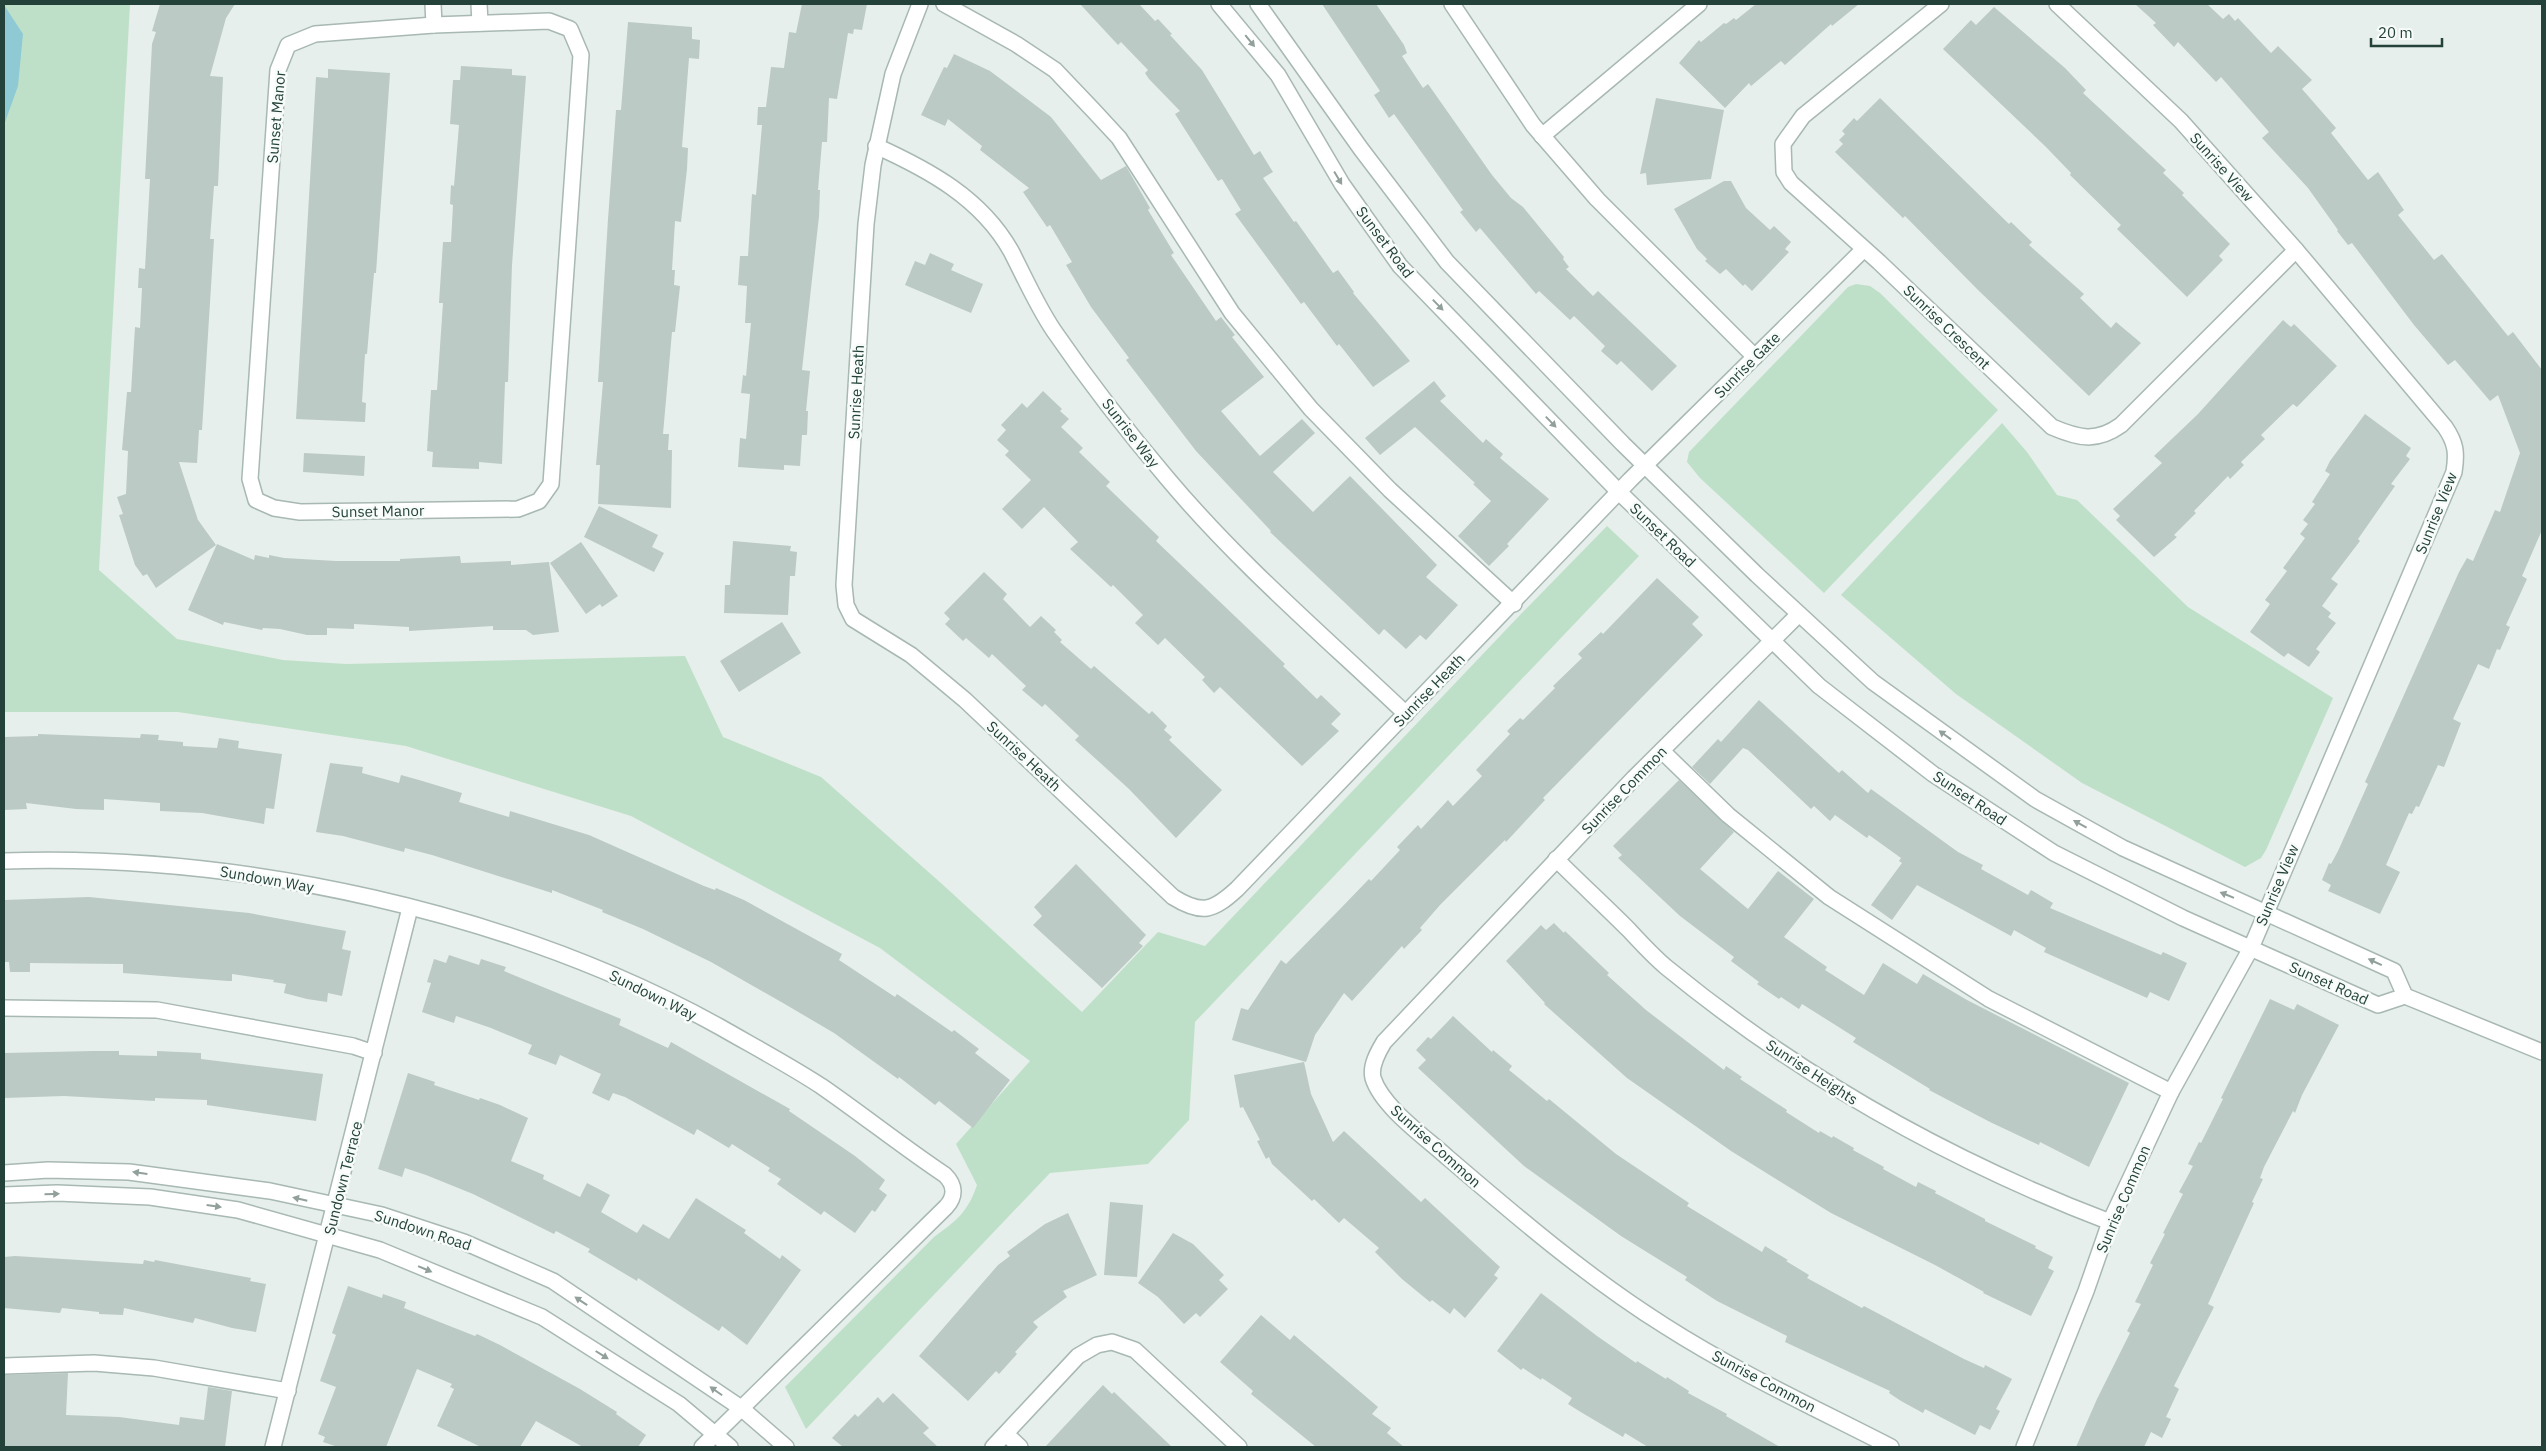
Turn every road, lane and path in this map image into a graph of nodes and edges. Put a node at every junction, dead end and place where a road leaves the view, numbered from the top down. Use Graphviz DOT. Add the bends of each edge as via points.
graph roads {
  1 [pos="433,4"];
  2 [pos="480,4"];
  3 [pos="920,4"];
  4 [pos="944,4"];
  5 [pos="1220,4"];
  6 [pos="1258,4"];
  7 [pos="1452,4"];
  8 [pos="1699,4"];
  9 [pos="1941,4"];
  10 [pos="2057,4"];
  11 [pos="480,23"];
  12 [pos="434,25"];
  13 [pos="1542,136"];
  14 [pos="876,146"];
  15 [pos="1863,250"];
  16 [pos="2296,250"];
  17 [pos="1755,357"];
  18 [pos="1645,465"];
  19 [pos="1630,480"];
  20 [pos="1619,492"];
  21 [pos="1514,604"];
  22 [pos="1799,614"];
  23 [pos="1772,640"];
  24 [pos="1406,714"];
  25 [pos="1662,751"];
  26 [pos="1556,859"];
  27 [pos="4,861"];
  28 [pos="410,908"];
  29 [pos="2266,911"];
  30 [pos="2250,948"];
  31 [pos="2405,996"];
  32 [pos="4,1008"];
  33 [pos="2542,1052"];
  34 [pos="374,1053"];
  35 [pos="2171,1092"];
  36 [pos="4,1172"];
  37 [pos="4,1195"];
  38 [pos="335,1204"];
  39 [pos="2110,1222"];
  40 [pos="328,1237"];
  41 [pos="4,1366"];
  42 [pos="288,1391"];
  43 [pos="741,1408"];
  44 [pos="714,1434"];
  45 [pos="1006,1434"];
  46 [pos="273,1447"];
  47 [pos="702,1447"];
  48 [pos="730,1447"];
  49 [pos="786,1447"];
  50 [pos="993,1447"];
  51 [pos="1020,1447"];
  52 [pos="1239,1447"];
  53 [pos="1891,1447"];
  54 [pos="2024,1447"];
  1 -- 12 [label="street"];
  2 -- 11 [label="street"];
  3 -- 14 [label="street, Sunrise Heath" via="893,74"];
  4 -- 21 [label="street" via="1055,70 1120,138 1232,312 1311,409 1390,490"];
  5 -- 20 [label="street, Sunset Road, one-way" via="1278,75 1342,184 1400,266"];
  6 -- 18 [label="street" via="1447,262"];
  7 -- 13 [label="street"];
  8 -- 13 [label="street"];
  9 -- 15 [label="street, Sunrise Crescent" via="1803,116 1783,144 1784,172 1791,183"];
  10 -- 16 [label="street, Sunrise View" via="2181,121"];
  11 -- 12 [label="street, Sunset Manor"];
  11 -- 12 [label="street, Sunset Manor" via="549,21 570,30 581,55 552,484 539,501 518,509 300,512 274,508 256,500 250,479 278,70 288,45 316,34"];
  13 -- 17 [label="street" via="1598,199"];
  14 -- 24 [label="street, Sunrise Way" via="947,183 986,218 1010,250 1053,329 1168,479 1244,562"];
  14 -- 24 [label="street, Sunrise Heath" via="866,224 844,585 846,605 853,619 934,673 1173,898 1189,907 1214,907 1237,889"];
  15 -- 16 [label="street, Sunrise Crescent" via="2052,427 2073,436 2093,437 2108,434 2121,425"];
  15 -- 17 [label="street, Sunrise Gate"];
  16 -- 29 [label="street, Sunrise View" via="2445,427 2454,440 2457,454 2454,472"];
  17 -- 18 [label="street, Sunrise Gate"];
  18 -- 19 [label="street, Sunrise Gate"];
  18 -- 22 [label="street"];
  19 -- 20 [label="street, Sunrise Heath"];
  20 -- 21 [label="street, Sunrise Heath"];
  20 -- 23 [label="street, Sunset Road"];
  21 -- 24 [label="street, Sunrise Heath"];
  22 -- 23 [label="street, Sunrise Common"];
  29 -- 22 [label="street, one-way" via="2123,848 2034,799 1873,682"];
  23 -- 25 [label="street, Sunrise Common"];
  23 -- 30 [label="street, Sunset Road" via="1819,686 1875,731 1993,815 2054,853"];
  25 -- 26 [label="street, Sunrise Common"];
  25 -- 35 [label="street" via="1728,815 1829,897 1989,999"];
  26 -- 39 [label="street, Sunrise Heights" via="1665,967 1779,1051 1868,1108 1968,1160 2052,1200"];
  26 -- 53 [label="street, Sunrise Common" via="1384,1042 1375,1058 1372,1076 1383,1098 1499,1202 1589,1273 1664,1326 1743,1372"];
  27 -- 28 [label="street, Sundown Way" via="178,865 240,873"];
  28 -- 34 [label="street, Sundown Terrace"];
  28 -- 43 [label="street, Sundown Way" via="449,917 590,965 717,1026 819,1085 950,1180 954,1191 946,1207"];
  29 -- 30 [label="street, Sunrise View"];
  31 -- 29 [label="street, one-way" via="2394,971"];
  30 -- 31 [label="street, Sunset Road" via="2378,1005"];
  30 -- 35 [label="street, Sunrise View"];
  31 -- 33 [label="street"];
  32 -- 34 [label="street" via="157,1010 352,1046"];
  34 -- 38 [label="street, Sundown Terrace"];
  35 -- 39 [label="street, Sunrise Common"];
  38 -- 36 [label="street, Sundown Road, one-way" via="129,1172"];
  37 -- 40 [label="street, one-way" via="56,1193 150,1197 238,1210"];
  38 -- 40 [label="street, Sundown Terrace"];
  43 -- 38 [label="street, Sundown Road, one-way" via="553,1282 464,1242"];
  39 -- 54 [label="street, Sunrise Common"];
  40 -- 42 [label="street, Sundown Terrace"];
  40 -- 44 [label="street, one-way" via="380,1250 542,1317 679,1404"];
  41 -- 42 [label="street" via="94,1363 154,1368"];
  42 -- 46 [label="street, Sundown Terrace"];
  43 -- 44 [label="street, Sundown Way"];
  43 -- 49 [label="street, Sundown Road"];
  44 -- 47 [label="street, Sundown Way"];
  44 -- 48 [label="street"];
  45 -- 50 [label="street"];
  45 -- 51 [label="street"];
  45 -- 52 [label="street" via="1078,1356 1097,1345 1112,1342 1135,1350"];
}
